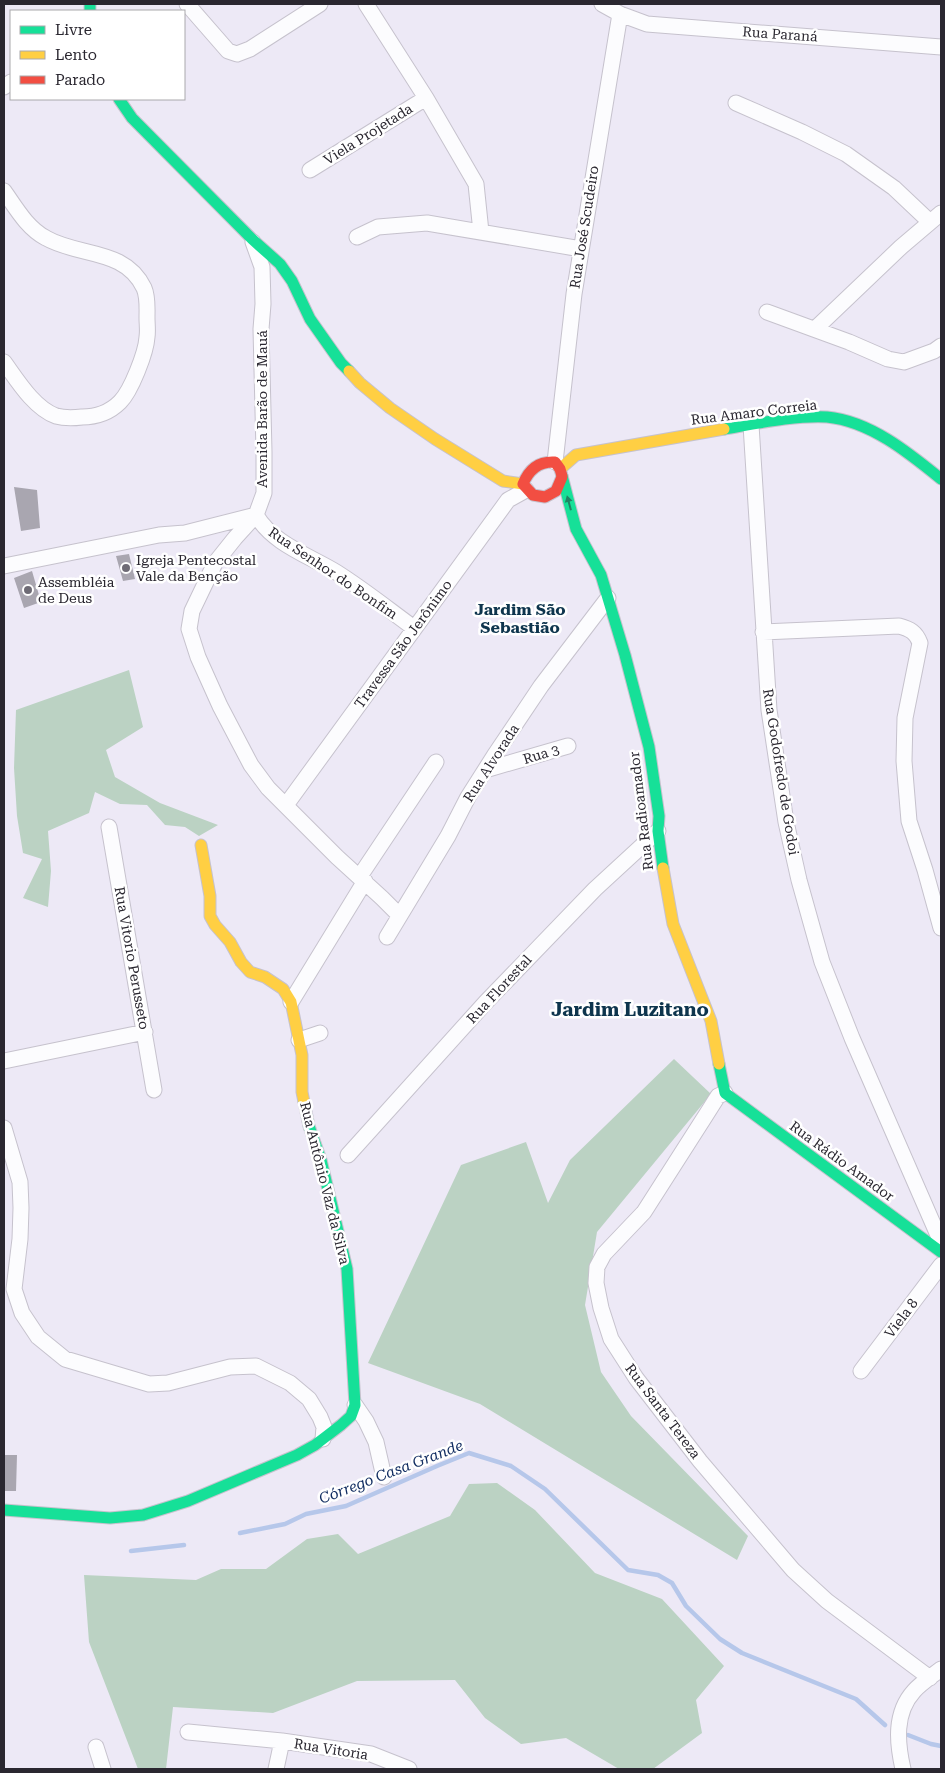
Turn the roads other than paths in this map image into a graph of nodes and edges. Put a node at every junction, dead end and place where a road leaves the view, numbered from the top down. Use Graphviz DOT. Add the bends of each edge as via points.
graph roads {
  1 [pos="187,4"];
  2 [pos="320,4"];
  3 [pos="366,4"];
  4 [pos="602,4"];
  5 [pos="620,14"];
  6 [pos="941,47"];
  7 [pos="426,98"];
  8 [pos="120,100"];
  9 [pos="736,103"];
  10 [pos="310,170"];
  11 [pos="4,191"];
  12 [pos="936,217"];
  13 [pos="481,232"];
  14 [pos="357,237"];
  15 [pos="252,239"];
  16 [pos="581,249"];
  17 [pos="767,312"];
  18 [pos="815,329"];
  19 [pos="941,346"];
  20 [pos="4,362"];
  21 [pos="751,425"];
  22 [pos="559,470"];
  23 [pos="941,479"];
  24 [pos="524,487"];
  25 [pos="256,515"];
  26 [pos="561,517"];
  27 [pos="576,529"];
  28 [pos="4,566"];
  29 [pos="608,598"];
  30 [pos="414,628"];
  31 [pos="764,632"];
  32 [pos="568,746"];
  33 [pos="436,762"];
  34 [pos="485,770"];
  35 [pos="286,805"];
  36 [pos="109,827"];
  37 [pos="658,831"];
  38 [pos="201,845"];
  39 [pos="362,879"];
  40 [pos="399,916"];
  41 [pos="941,928"];
  42 [pos="387,937"];
  43 [pos="287,996"];
  44 [pos="145,1032"];
  45 [pos="320,1033"];
  46 [pos="299,1040"];
  47 [pos="4,1061"];
  48 [pos="154,1090"];
  49 [pos="725,1094"];
  50 [pos="4,1128"];
  51 [pos="348,1155"];
  52 [pos="932,1209"];
  53 [pos="906,1227"];
  54 [pos="941,1242"];
  55 [pos="941,1252"];
  56 [pos="941,1264"];
  57 [pos="861,1371"];
  58 [pos="355,1405"];
  59 [pos="324,1439"];
  60 [pos="384,1477"];
  61 [pos="4,1510"];
  62 [pos="936,1673"];
  63 [pos="188,1732"];
  64 [pos="282,1741"];
  65 [pos="96,1748"];
  66 [pos="103,1769"];
  67 [pos="276,1769"];
  68 [pos="409,1769"];
  69 [pos="903,1769"];
  1 -- 2 [label="street" via="228,52 237,54 250,50"];
  3 -- 7 [label="street"];
  4 -- 5 [label="street"];
  5 -- 6 [label="street, Rua Paraná" via="647,24"];
  5 -- 16 [label="street, Rua José Scudeiro"];
  7 -- 10 [label="street, Viela Projetada"];
  7 -- 13 [label="street" via="476,184"];
  8 -- 15 [label="street, Avenida Barão de Mauá" via="132,118"];
  9 -- 12 [label="street" via="846,154"];
  11 -- 20 [label="street" via="33,229 47,239 122,262 144,288 147,303 147,339 129,391 108,411 94,417 56,416 39,405"];
  12 -- 18 [label="street"];
  13 -- 14 [label="street" via="427,223 378,227"];
  13 -- 16 [label="street"];
  15 -- 24 [label="street" via="280,264 310,319 341,364 360,383 435,439 503,481"];
  15 -- 25 [label="street, Avenida Barão de Mauá" via="262,267 263,304 264,493"];
  16 -- 22 [label="street, Rua José Scudeiro" via="570,323"];
  17 -- 18 [label="street"];
  18 -- 19 [label="street" via="888,359 904,362"];
  21 -- 22 [label="street, Rua Amaro Correia" via="576,455"];
  21 -- 23 [label="street, Rua Amaro Correia" via="819,417 846,422 896,444"];
  21 -- 31 [label="street, Rua Godofredo de Godoi"];
  22 -- 24 [label="street" via="545,461 526,475"];
  22 -- 24 [label="street" via="557,492 543,501"];
  27 -- 22 [label="street, Rua Radioamador, one-way"];
  24 -- 30 [label="street, Travessa São Jerônimo" via="508,500"];
  25 -- 28 [label="street" via="185,533 159,535"];
  25 -- 30 [label="street, Rua Senhor do Bonfim" via="274,537 336,572"];
  25 -- 35 [label="street" via="215,563 192,611 189,629 220,706 251,765"];
  26 -- 27 [label="street, Rua Radioamador"];
  27 -- 29 [label="street, Rua Radioamador" via="589,551"];
  29 -- 34 [label="street, Rua Alvorada" via="541,686"];
  29 -- 37 [label="street, Rua Radioamador" via="649,747 659,816"];
  30 -- 35 [label="street, Travessa São Jerônimo"];
  31 -- 41 [label="street" via="899,626 917,635 920,643 905,718 904,761 910,821"];
  31 -- 52 [label="street, Rua Godofredo de Godoi" via="769,710 786,822 822,962 859,1055"];
  32 -- 34 [label="street, Rua 3"];
  33 -- 39 [label="street"];
  34 -- 40 [label="street, Rua Alvorada"];
  35 -- 39 [label="street"];
  36 -- 44 [label="street, Rua Vitorio Perusseto"];
  37 -- 49 [label="street, Rua Radioamador" via="673,924 711,1022"];
  37 -- 51 [label="street, Rua Florestal" via="594,889 485,1003"];
  38 -- 43 [label="street" via="210,896 210,916 214,925 250,972 265,977"];
  39 -- 40 [label="street"];
  39 -- 43 [label="street"];
  40 -- 42 [label="street, Rua Alvorada"];
  43 -- 46 [label="street, Rua Antônio Vaz da Silva"];
  44 -- 47 [label="street"];
  44 -- 48 [label="street, Rua Vitorio Perusseto"];
  45 -- 46 [label="street"];
  46 -- 58 [label="street, Rua Antônio Vaz da Silva" via="302,1092 309,1126 322,1160 347,1269"];
  49 -- 53 [label="street, Rua Rádio Amador"];
  49 -- 62 [label="street, Rua Santa Tereza" via="718,1096 644,1212 604,1254 597,1267 596,1283 611,1339 636,1378 700,1461 793,1570 826,1601"];
  50 -- 59 [label="street" via="20,1182 20,1239 14,1289 22,1313 38,1337 65,1359 149,1384 168,1383 230,1366 256,1366 290,1383 309,1399 324,1427"];
  52 -- 53 [label="street"];
  52 -- 54 [label="street, Rua Godofredo de Godoi"];
  53 -- 55 [label="street, Rua Rádio Amador"];
  56 -- 57 [label="street, Viela 8"];
  58 -- 59 [label="street" via="351,1416"];
  58 -- 60 [label="street" via="376,1442"];
  59 -- 61 [label="street" via="297,1456 188,1501 143,1515 110,1518"];
  62 -- 69 [label="street" via="914,1691 905,1704 898,1746"];
  63 -- 64 [label="street, Rua Vitoria"];
  64 -- 67 [label="street, Rua Vitoria"];
  64 -- 68 [label="street, Rua Vitoria" via="371,1754"];
  65 -- 66 [label="street"];
}
